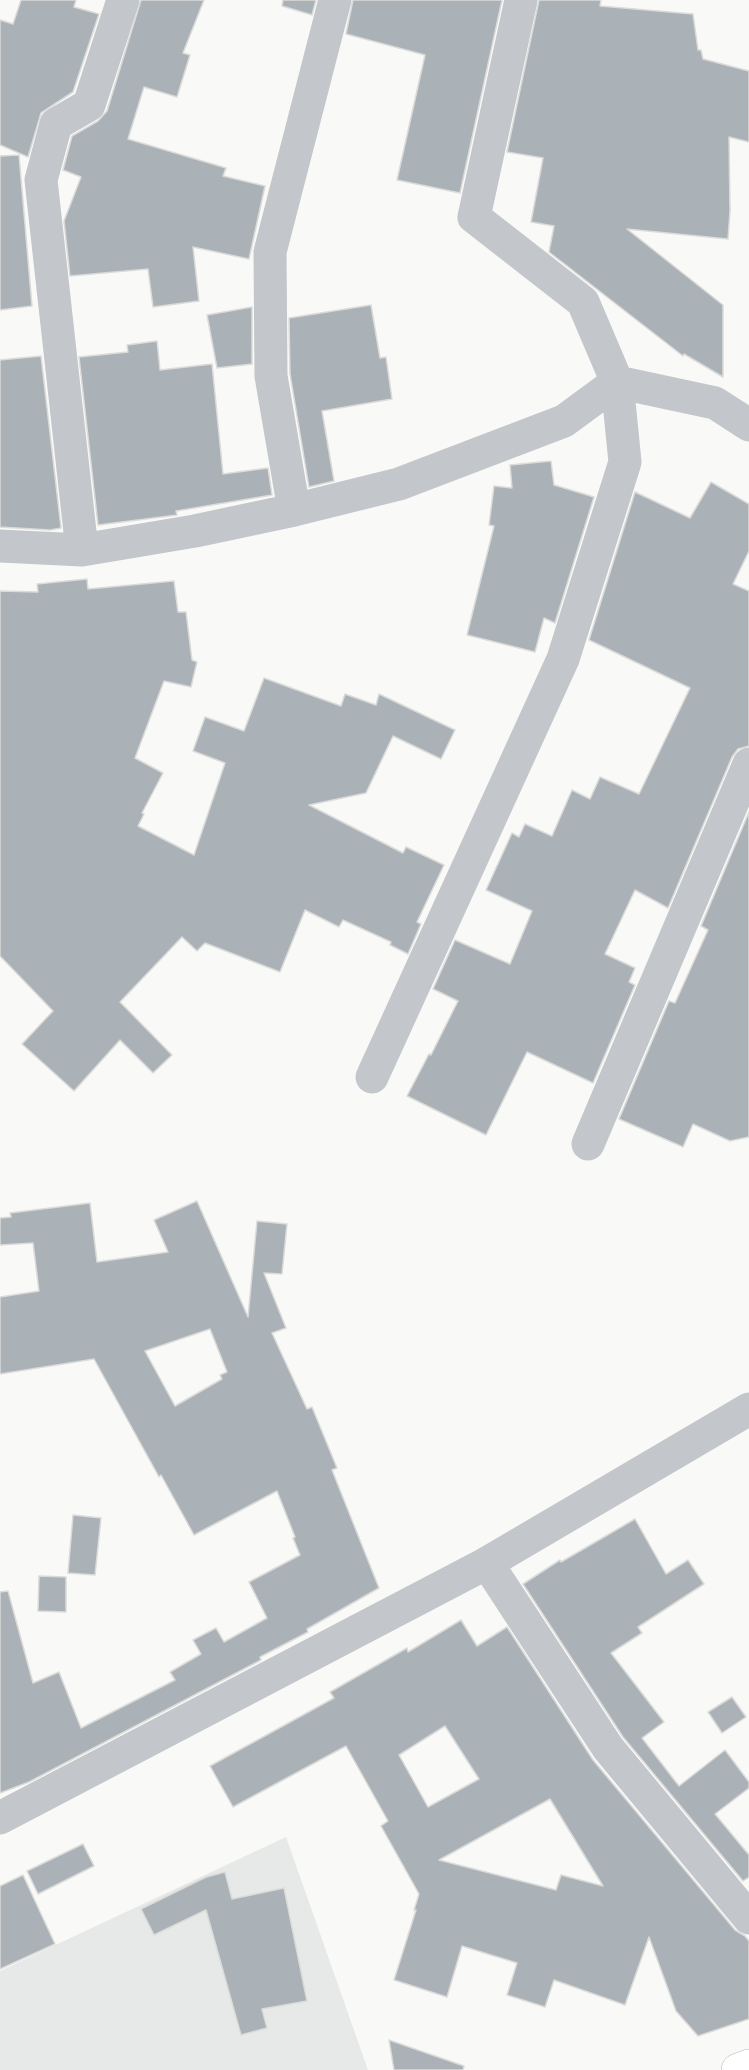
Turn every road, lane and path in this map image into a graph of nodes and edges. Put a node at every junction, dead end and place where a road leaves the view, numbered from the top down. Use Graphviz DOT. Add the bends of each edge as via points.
graph roads {
  1 [pos="123,0"];
  2 [pos="335,0"];
  3 [pos="521,0"];
  4 [pos="616,382"];
  5 [pos="749,424"];
  6 [pos="294,510"];
  7 [pos="0,546"];
  8 [pos="82,550"];
  9 [pos="749,764"];
  10 [pos="372,1077"];
  11 [pos="588,1144"];
  12 [pos="749,1409"];
  13 [pos="487,1563"];
  14 [pos="1,1815"];
  15 [pos="749,1918"];
  16 [pos="749,2066"];
  17 [pos="738,2070"];
  1 -- 8 [label="street" via="89,105 56,124 41,180"];
  2 -- 6 [label="street" via="270,252 272,376"];
  3 -- 4 [label="street" via="474,217 583,302"];
  4 -- 5 [label="street" via="715,403"];
  4 -- 6 [label="street" via="564,421 399,484"];
  4 -- 10 [label="street" via="625,462 563,658"];
  6 -- 8 [label="street"];
  7 -- 8 [label="street"];
  9 -- 11 [label="street"];
  12 -- 13 [label="street"];
  13 -- 14 [label="street"];
  13 -- 15 [label="street" via="608,1748"];
  16 -- 17 [label="main road"];
}
